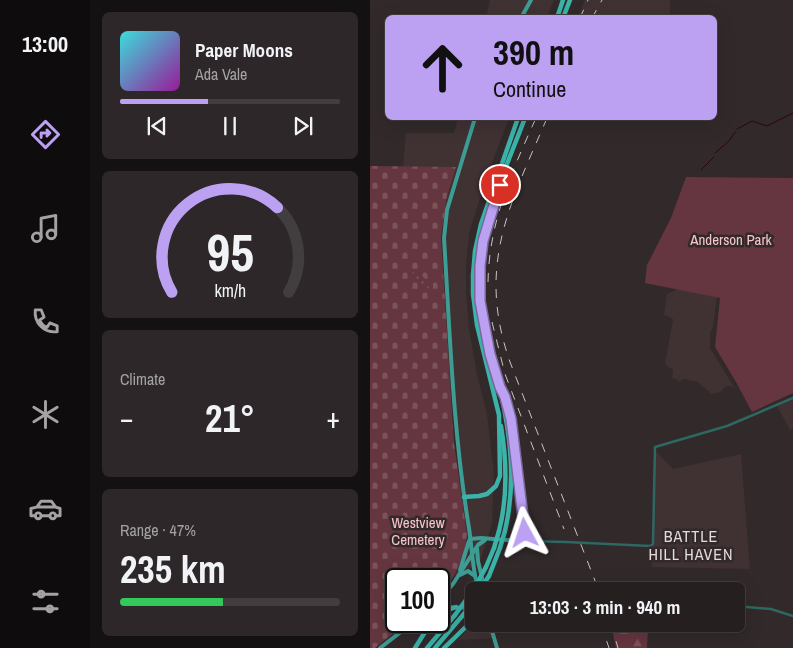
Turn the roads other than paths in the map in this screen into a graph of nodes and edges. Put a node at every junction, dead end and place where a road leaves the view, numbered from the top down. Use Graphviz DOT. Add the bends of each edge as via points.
graph roads {
  1 [pos="531,0"];
  2 [pos="563,0"];
  3 [pos="570,0"];
  4 [pos="523,15"];
  5 [pos="558,15"];
  6 [pos="564,15"];
  7 [pos="474,120"];
  8 [pos="517,120"];
  9 [pos="524,120"];
  10 [pos="500,387"];
  11 [pos="793,398"];
  12 [pos="499,415"];
  13 [pos="464,496"];
  14 [pos="525,531"];
  15 [pos="470,539"];
  16 [pos="491,539"];
  17 [pos="484,540"];
  18 [pos="519,541"];
  19 [pos="530,541"];
  20 [pos="478,545"];
  21 [pos="472,554"];
  22 [pos="459,576"];
  23 [pos="475,576"];
  24 [pos="477,582"];
  25 [pos="479,582"];
  26 [pos="480,582"];
  27 [pos="486,582"];
  28 [pos="450,587"];
  29 [pos="450,607"];
  30 [pos="456,607"];
  31 [pos="465,607"];
  32 [pos="745,607"];
  33 [pos="450,609"];
  34 [pos="465,614"];
  35 [pos="793,616"];
  36 [pos="465,628"];
  37 [pos="492,632"];
  38 [pos="399,633"];
  39 [pos="424,633"];
  40 [pos="380,648"];
  41 [pos="415,648"];
  42 [pos="427,648"];
  43 [pos="435,648"];
  44 [pos="444,648"];
  45 [pos="497,648"];
  1 -- 4 [label="main road"];
  2 -- 5 [label="highway"];
  3 -- 6 [label="highway"];
  7 -- 13 [label="main road" via="446,210 444,232"];
  8 -- 12 [label="highway" via="485,207 474,263 476,318"];
  9 -- 10 [label="highway" via="492,208 480,259 481,310"];
  10 -- 14 [label="highway" via="511,419"];
  10 -- 27 [label="highway, bridge" via="510,439 512,494 506,531"];
  11 -- 19 [label="street, bridge" via="726,426 655,447 653,544 650,546"];
  12 -- 13 [label="highway" via="498,481 493,490 483,496"];
  12 -- 42 [label="highway, bridge" via="506,474 504,505 494,548 474,589"];
  13 -- 15 [label="main road"];
  14 -- 18 [label="highway"];
  14 -- 19 [label="highway"];
  15 -- 16 [label="main road"];
  15 -- 17 [label="main road"];
  15 -- 21 [label="main road"];
  15 -- 22 [label="main road"];
  16 -- 17 [label="main road"];
  16 -- 18 [label="main road"];
  17 -- 20 [label="main road"];
  18 -- 19 [label="street"];
  20 -- 21 [label="main road"];
  20 -- 26 [label="main road"];
  21 -- 22 [label="main road"];
  21 -- 23 [label="main road"];
  21 -- 25 [label="main road"];
  22 -- 23 [label="main road" via="468,571"];
  22 -- 28 [label="main road"];
  23 -- 24 [label="main road"];
  29 -- 30 [label="main road"];
  30 -- 31 [label="main road"];
  30 -- 33 [label="highway"];
  32 -- 35 [label="street" via="771,609"];
  34 -- 43 [label="highway, bridge"];
  36 -- 44 [label="highway"];
  37 -- 45 [label="main road"];
  38 -- 40 [label="main road"];
  39 -- 41 [label="highway"];
}
